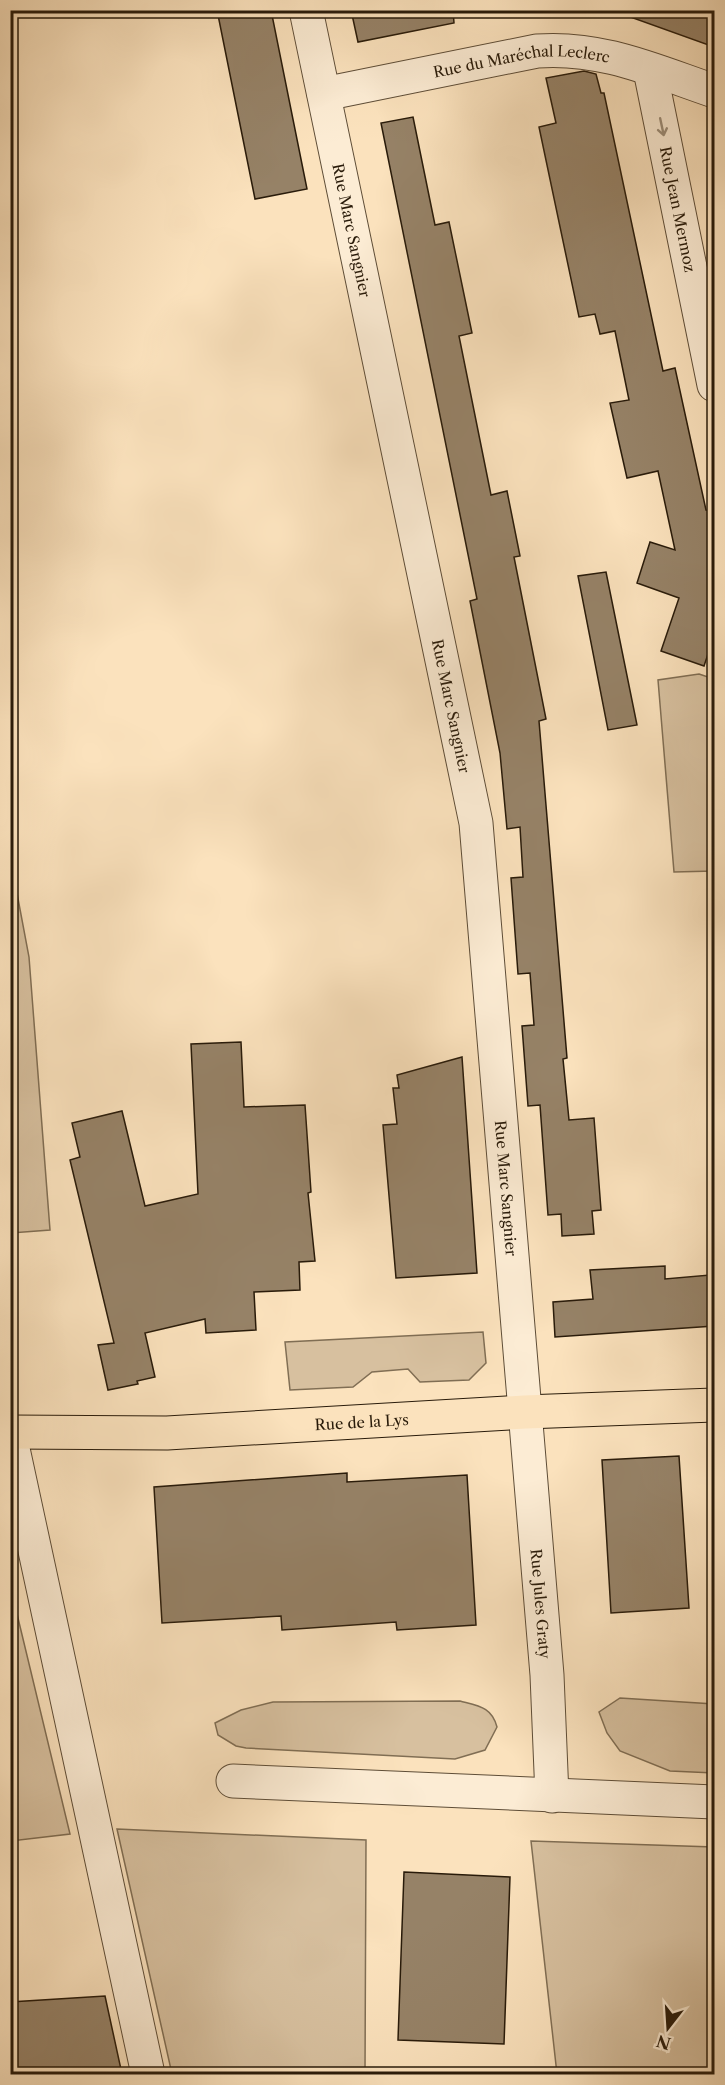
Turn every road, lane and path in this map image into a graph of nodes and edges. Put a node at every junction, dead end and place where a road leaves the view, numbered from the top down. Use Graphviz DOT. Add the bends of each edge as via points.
graph roads {
  1 [pos="306,10"];
  2 [pos="650,70"];
  3 [pos="714,91"];
  4 [pos="324,94"];
  5 [pos="714,385"];
  6 [pos="714,1405"];
  7 [pos="525,1412"];
  8 [pos="10,1433"];
  9 [pos="233,1781"];
  10 [pos="552,1796"];
  11 [pos="714,1802"];
  12 [pos="148,2074"];
  1 -- 4 [label="street, Rue Marc Sangnier"];
  2 -- 3 [label="street, Rue du Maréchal Leclerc"];
  2 -- 4 [label="street, Rue du Maréchal Leclerc" via="585,50 537,51"];
  2 -- 5 [label="street, Rue Jean Mermoz, one-way"];
  4 -- 7 [label="street, Rue Marc Sangnier" via="476,823"];
  6 -- 7 [label="main road, Rue de la Lys"];
  7 -- 8 [label="main road, Rue de la Lys" via="167,1433"];
  7 -- 10 [label="street, Rue Jules Graty" via="547,1675"];
  8 -- 12 [label="street"];
  9 -- 10 [label="street"];
  10 -- 11 [label="street"];
}
